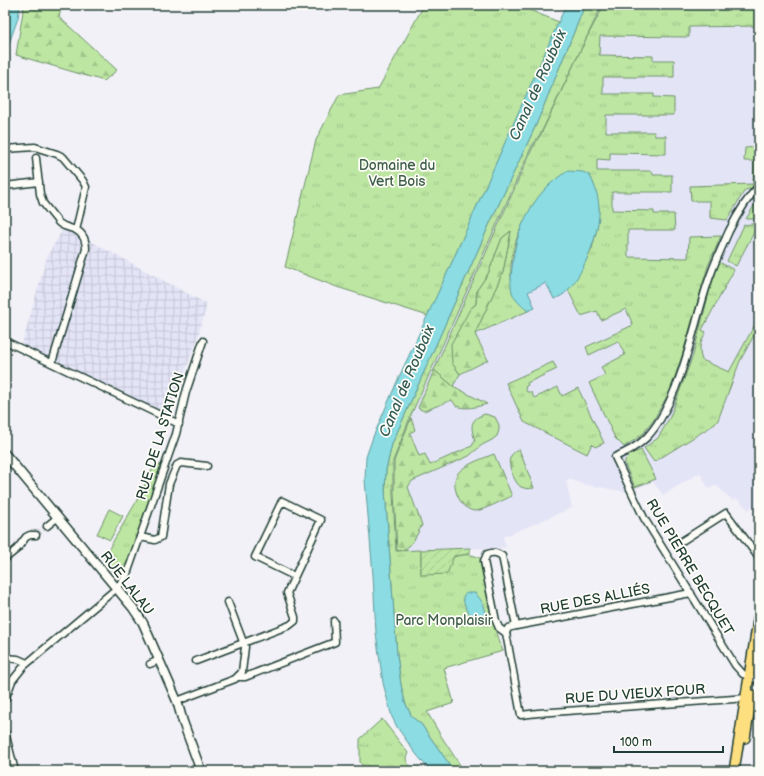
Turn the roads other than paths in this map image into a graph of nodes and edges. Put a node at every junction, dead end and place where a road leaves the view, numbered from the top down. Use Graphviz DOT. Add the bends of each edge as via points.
graph roads {
  1 [pos="5,149"];
  2 [pos="36,158"];
  3 [pos="39,182"];
  4 [pos="5,186"];
  5 [pos="759,186"];
  6 [pos="76,230"];
  7 [pos="5,341"];
  8 [pos="203,341"];
  9 [pos="52,364"];
  10 [pos="178,424"];
  11 [pos="5,454"];
  12 [pos="207,466"];
  13 [pos="58,517"];
  14 [pos="47,526"];
  15 [pos="36,535"];
  16 [pos="140,537"];
  17 [pos="682,541"];
  18 [pos="6,558"];
  19 [pos="759,558"];
  20 [pos="294,576"];
  21 [pos="117,588"];
  22 [pos="691,593"];
  23 [pos="228,602"];
  24 [pos="759,614"];
  25 [pos="334,621"];
  26 [pos="516,626"];
  27 [pos="506,633"];
  28 [pos="244,642"];
  29 [pos="759,654"];
  30 [pos="5,658"];
  31 [pos="159,660"];
  32 [pos="196,661"];
  33 [pos="27,663"];
  34 [pos="150,664"];
  35 [pos="238,677"];
  36 [pos="752,678"];
  37 [pos="749,698"];
  38 [pos="5,700"];
  39 [pos="177,701"];
  40 [pos="5,732"];
  41 [pos="15,771"];
  42 [pos="201,771"];
  43 [pos="734,771"];
  44 [pos="740,771"];
  1 -- 6 [label="street" via="35,147 63,158 86,188"];
  2 -- 3 [label="street"];
  3 -- 4 [label="street"];
  3 -- 6 [label="street" via="42,200 55,219 64,226"];
  5 -- 22 [label="street, RUE PIERRE BECQUET" via="737,216 716,260 686,361 666,409 642,442 615,457 644,518"];
  6 -- 9 [label="street" via="84,239 86,249"];
  7 -- 9 [label="street"];
  8 -- 10 [label="street, RUE DE LA STATION"];
  9 -- 10 [label="street"];
  10 -- 16 [label="street, RUE DE LA STATION"];
  11 -- 13 [label="main road, RUE LALAU"];
  12 -- 16 [label="street, RUE DE LA STATION" via="181,463 177,465 169,484 161,537 155,540"];
  13 -- 14 [label="street"];
  13 -- 21 [label="main road, RUE LALAU"];
  15 -- 18 [label="street" via="26,537"];
  16 -- 21 [label="street, RUE DE LA STATION" via="127,574"];
  17 -- 19 [label="street" via="726,513"];
  20 -- 20 [label="street" via="255,557 282,501 321,520"];
  20 -- 28 [label="street" via="287,595 296,617 295,622"];
  21 -- 31 [label="main road, RUE LALAU" via="143,623"];
  21 -- 33 [label="street, RUE DE LA STATION"];
  22 -- 26 [label="street, RUE DES ALLIÉS"];
  22 -- 36 [label="street, RUE PIERRE BECQUET" via="740,672"];
  23 -- 28 [label="street"];
  24 -- 36 [label="main road"];
  25 -- 35 [label="street" via="335,642 245,677"];
  26 -- 27 [label="street, RUE DES ALLIÉS" via="508,628"];
  26 -- 27 [label="street" via="502,556 492,552 487,554 484,561 496,620 499,628"];
  27 -- 37 [label="street, RUE DU VIEUX FOUR" via="521,715"];
  28 -- 32 [label="street"];
  28 -- 35 [label="street" via="243,669"];
  29 -- 36 [label="main road"];
  30 -- 33 [label="street"];
  31 -- 34 [label="street"];
  31 -- 39 [label="main road, RUE LALAU"];
  33 -- 38 [label="street, RUE DE LA STATION" via="12,680"];
  35 -- 39 [label="street"];
  36 -- 37 [label="main road"];
  37 -- 43 [label="main road"];
  37 -- 44 [label="main road"];
  39 -- 42 [label="main road, RUE LALAU"];
  40 -- 41 [label="street"];
}
